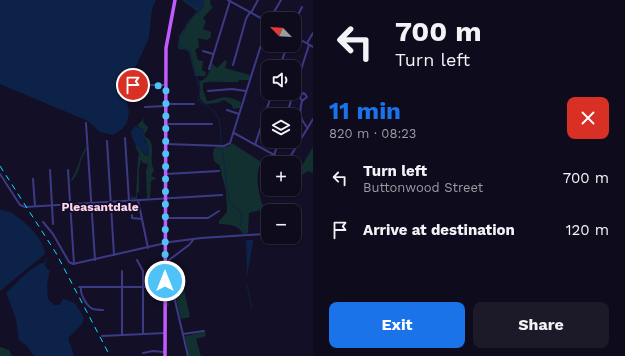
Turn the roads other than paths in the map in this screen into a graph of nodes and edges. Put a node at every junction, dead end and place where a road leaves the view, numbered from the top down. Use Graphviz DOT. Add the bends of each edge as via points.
graph roads {
  1 [pos="175,0"];
  2 [pos="258,0"];
  3 [pos="281,0"];
  4 [pos="229,1"];
  5 [pos="302,7"];
  6 [pos="274,12"];
  7 [pos="300,12"];
  8 [pos="250,13"];
  9 [pos="261,19"];
  10 [pos="313,32"];
  11 [pos="301,40"];
  12 [pos="308,44"];
  13 [pos="261,45"];
  14 [pos="313,47"];
  15 [pos="203,51"];
  16 [pos="214,54"];
  17 [pos="232,64"];
  18 [pos="301,68"];
  19 [pos="209,69"];
  20 [pos="133,85"];
  21 [pos="166,86"];
  22 [pos="246,91"];
  23 [pos="208,92"];
  24 [pos="270,100"];
  25 [pos="302,102"];
  26 [pos="194,104"];
  27 [pos="166,105"];
  28 [pos="145,107"];
  29 [pos="227,110"];
  30 [pos="239,114"];
  31 [pos="313,119"];
  32 [pos="86,123"];
  33 [pos="166,124"];
  34 [pos="212,124"];
  35 [pos="308,128"];
  36 [pos="234,133"];
  37 [pos="125,138"];
  38 [pos="107,141"];
  39 [pos="166,144"];
  40 [pos="255,145"];
  41 [pos="276,148"];
  42 [pos="274,155"];
  43 [pos="291,156"];
  44 [pos="50,170"];
  45 [pos="68,170"];
  46 [pos="219,171"];
  47 [pos="0,174"];
  48 [pos="165,174"];
  49 [pos="33,179"];
  50 [pos="222,195"];
  51 [pos="165,198"];
  52 [pos="138,200"];
  53 [pos="129,201"];
  54 [pos="111,202"];
  55 [pos="92,203"];
  56 [pos="70,204"];
  57 [pos="53,205"];
  58 [pos="35,206"];
  59 [pos="219,211"];
  60 [pos="132,215"];
  61 [pos="165,218"];
  62 [pos="142,219"];
  63 [pos="44,222"];
  64 [pos="53,224"];
  65 [pos="261,234"];
  66 [pos="193,240"];
  67 [pos="165,244"];
  68 [pos="148,248"];
  69 [pos="114,255"];
  70 [pos="95,260"];
  71 [pos="137,260"];
  72 [pos="165,263"];
  73 [pos="74,264"];
  74 [pos="122,272"];
  75 [pos="122,287"];
  76 [pos="143,287"];
  77 [pos="165,287"];
  78 [pos="103,310"];
  79 [pos="204,331"];
  80 [pos="165,333"];
  81 [pos="143,334"];
  82 [pos="183,334"];
  83 [pos="122,335"];
  84 [pos="102,336"];
  85 [pos="143,353"];
  86 [pos="164,354"];
  87 [pos="188,356"];
  1 -- 21 [label="main road" via="166,45"];
  2 -- 8 [label="street"];
  3 -- 6 [label="street"];
  4 -- 8 [label="street"];
  4 -- 16 [label="street"];
  5 -- 7 [label="street"];
  8 -- 9 [label="street"];
  8 -- 17 [label="street"];
  10 -- 12 [label="street"];
  11 -- 12 [label="street"];
  12 -- 14 [label="street"];
  12 -- 18 [label="street"];
  13 -- 22 [label="street"];
  15 -- 16 [label="street"];
  16 -- 19 [label="street"];
  20 -- 21 [label="street"];
  21 -- 27 [label="main road"];
  22 -- 23 [label="street" via="232,89"];
  22 -- 30 [label="street"];
  24 -- 40 [label="street"];
  25 -- 35 [label="street" via="300,114"];
  26 -- 27 [label="street"];
  27 -- 28 [label="street"];
  27 -- 33 [label="main road"];
  29 -- 30 [label="street"];
  30 -- 36 [label="street"];
  31 -- 35 [label="street"];
  32 -- 55 [label="street"];
  33 -- 34 [label="street"];
  33 -- 39 [label="main road"];
  35 -- 43 [label="street"];
  36 -- 39 [label="street" via="229,144 224,146"];
  36 -- 40 [label="street"];
  37 -- 53 [label="street"];
  38 -- 54 [label="street"];
  39 -- 48 [label="main road"];
  40 -- 42 [label="street"];
  41 -- 42 [label="street"];
  44 -- 57 [label="street"];
  45 -- 56 [label="street"];
  46 -- 48 [label="street"];
  47 -- 58 [label="street" via="20,205"];
  48 -- 51 [label="main road"];
  49 -- 58 [label="street"];
  50 -- 51 [label="street"];
  51 -- 52 [label="street"];
  51 -- 61 [label="main road"];
  52 -- 53 [label="street"];
  52 -- 62 [label="street"];
  53 -- 54 [label="street"];
  54 -- 55 [label="street"];
  54 -- 69 [label="street"];
  55 -- 56 [label="street"];
  55 -- 70 [label="street"];
  56 -- 57 [label="street"];
  56 -- 73 [label="street"];
  57 -- 58 [label="street"];
  57 -- 64 [label="street"];
  59 -- 61 [label="street" via="208,218"];
  60 -- 62 [label="street" via="132,218"];
  61 -- 67 [label="main road"];
  62 -- 68 [label="street"];
  63 -- 73 [label="street" via="70,262"];
  65 -- 66 [label="street"];
  66 -- 67 [label="street"];
  66 -- 72 [label="street"];
  67 -- 68 [label="street"];
  67 -- 72 [label="main road"];
  68 -- 69 [label="street"];
  69 -- 70 [label="street"];
  70 -- 73 [label="street"];
  71 -- 76 [label="street" via="143,270"];
  72 -- 77 [label="main road"];
  72 -- 82 [label="street"];
  74 -- 75 [label="street"];
  75 -- 76 [label="street"];
  75 -- 78 [label="street" via="80,287 88,304"];
  75 -- 83 [label="street"];
  76 -- 77 [label="street"];
  76 -- 81 [label="street"];
  77 -- 80 [label="main road"];
  79 -- 82 [label="street"];
  80 -- 81 [label="street"];
  80 -- 86 [label="main road"];
  81 -- 83 [label="street"];
  82 -- 87 [label="street"];
  83 -- 84 [label="street"];
  85 -- 86 [label="street" via="153,351"];
}
